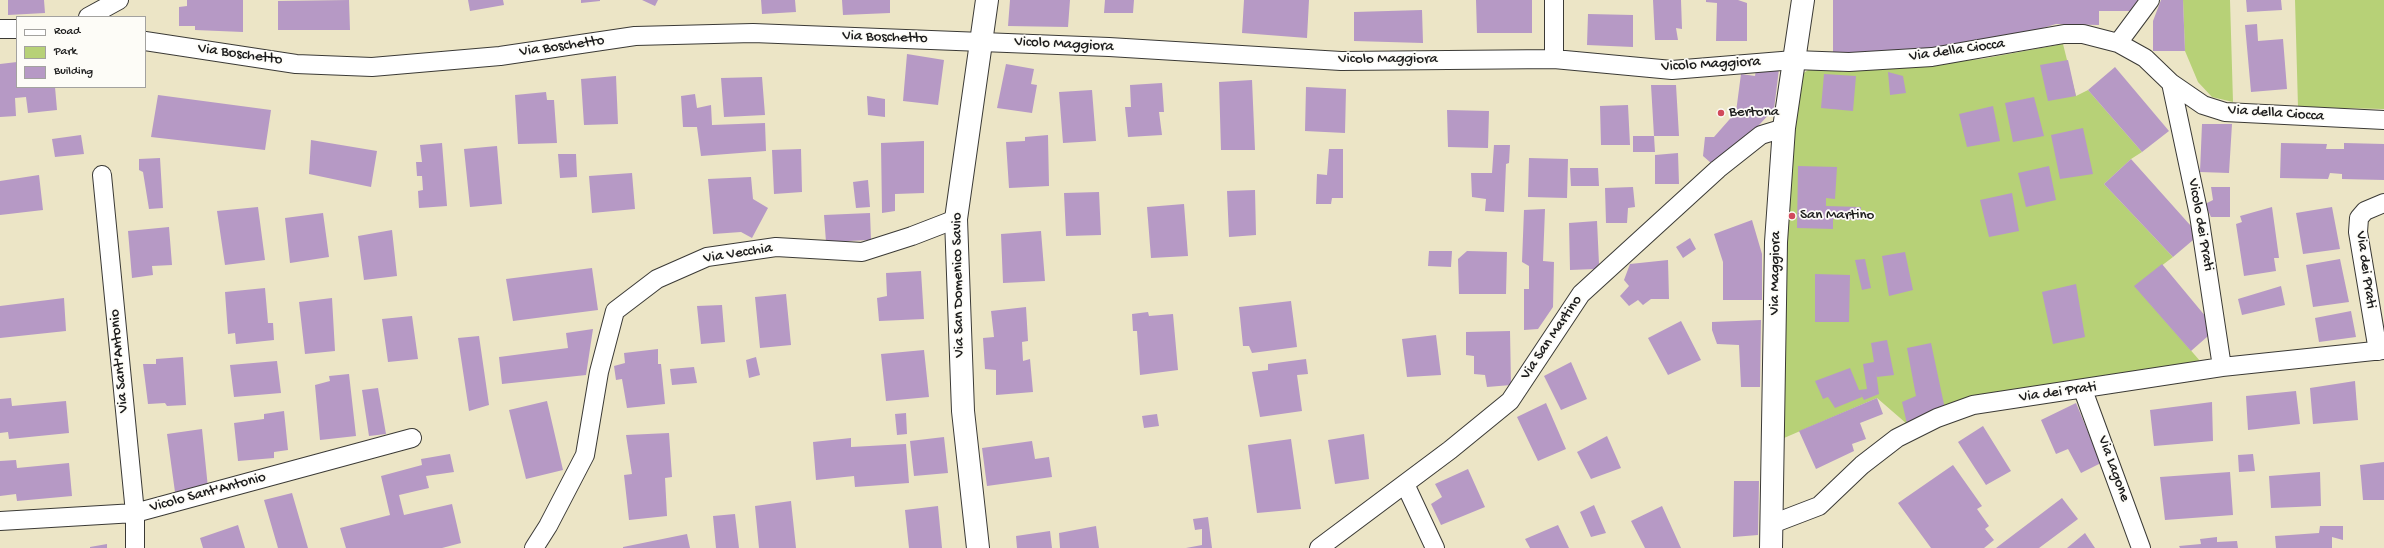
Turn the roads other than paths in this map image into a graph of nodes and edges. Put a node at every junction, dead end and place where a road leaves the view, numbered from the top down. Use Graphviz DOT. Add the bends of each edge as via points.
graph roads {
  1 [pos="118,0"];
  2 [pos="987,0"];
  3 [pos="1554,0"];
  4 [pos="1803,0"];
  5 [pos="2150,0"];
  6 [pos="90,16"];
  7 [pos="0,29"];
  8 [pos="16,29"];
  9 [pos="146,41"];
  10 [pos="981,41"];
  11 [pos="2118,43"];
  12 [pos="1554,59"];
  13 [pos="1794,60"];
  14 [pos="2172,83"];
  15 [pos="2384,120"];
  16 [pos="1784,128"];
  17 [pos="102,175"];
  18 [pos="2384,203"];
  19 [pos="956,219"];
  20 [pos="2381,350"];
  21 [pos="2222,367"];
  22 [pos="2083,390"];
  23 [pos="412,438"];
  24 [pos="1405,484"];
  25 [pos="135,513"];
  26 [pos="0,521"];
  27 [pos="1772,524"];
  28 [pos="135,548"];
  29 [pos="534,548"];
  30 [pos="978,548"];
  31 [pos="1319,548"];
  32 [pos="1435,548"];
  33 [pos="1771,548"];
  34 [pos="2141,548"];
  1 -- 6 [label="street"];
  2 -- 10 [label="street, Via San Domenico Savio"];
  3 -- 12 [label="street"];
  4 -- 13 [label="street, Via Maggiora"];
  5 -- 11 [label="street"];
  7 -- 8 [label="street"];
  9 -- 10 [label="street, Via Boschetto" via="296,64 372,67 500,56 635,36 753,33"];
  10 -- 12 [label="street, Vicolo Maggiora" via="1341,61"];
  10 -- 19 [label="street, Via San Domenico Savio"];
  11 -- 13 [label="street, Via della Ciocca" via="2083,34 2064,34 1932,57 1849,62"];
  11 -- 14 [label="street, Via della Ciocca" via="2145,58"];
  12 -- 13 [label="street, Vicolo Maggiora" via="1672,70"];
  13 -- 16 [label="street, Via Maggiora"];
  14 -- 15 [label="street, Via della Ciocca" via="2203,105 2225,112"];
  14 -- 21 [label="street, Vicolo dei Prati" via="2199,214"];
  16 -- 24 [label="street, Via San Martino" via="1761,135 1718,169 1581,294 1510,401"];
  16 -- 27 [label="street, Via Maggiora" via="1776,242"];
  17 -- 25 [label="street, Via Sant'Antonio"];
  18 -- 20 [label="street, Via dei Prati" via="2365,211 2359,218 2358,232"];
  19 -- 29 [label="street, Via Vecchia" via="862,252 776,248 707,257 657,279 615,311 599,372 585,455"];
  19 -- 30 [label="street, Via San Domenico Savio" via="963,410"];
  20 -- 21 [label="street, Via dei Prati"];
  21 -- 22 [label="street, Via dei Prati"];
  22 -- 27 [label="street, Via dei Prati" via="1973,405 1937,418 1897,438 1862,465 1820,506"];
  22 -- 34 [label="street, Via Lagone"];
  23 -- 25 [label="street, Vicolo Sant'Antonio"];
  24 -- 31 [label="street, Via San Martino"];
  24 -- 32 [label="street"];
  25 -- 26 [label="street, Vicolo Sant'Antonio"];
  25 -- 28 [label="street, Via Sant'Antonio"];
  27 -- 33 [label="street, Via Maggiora"];
}
